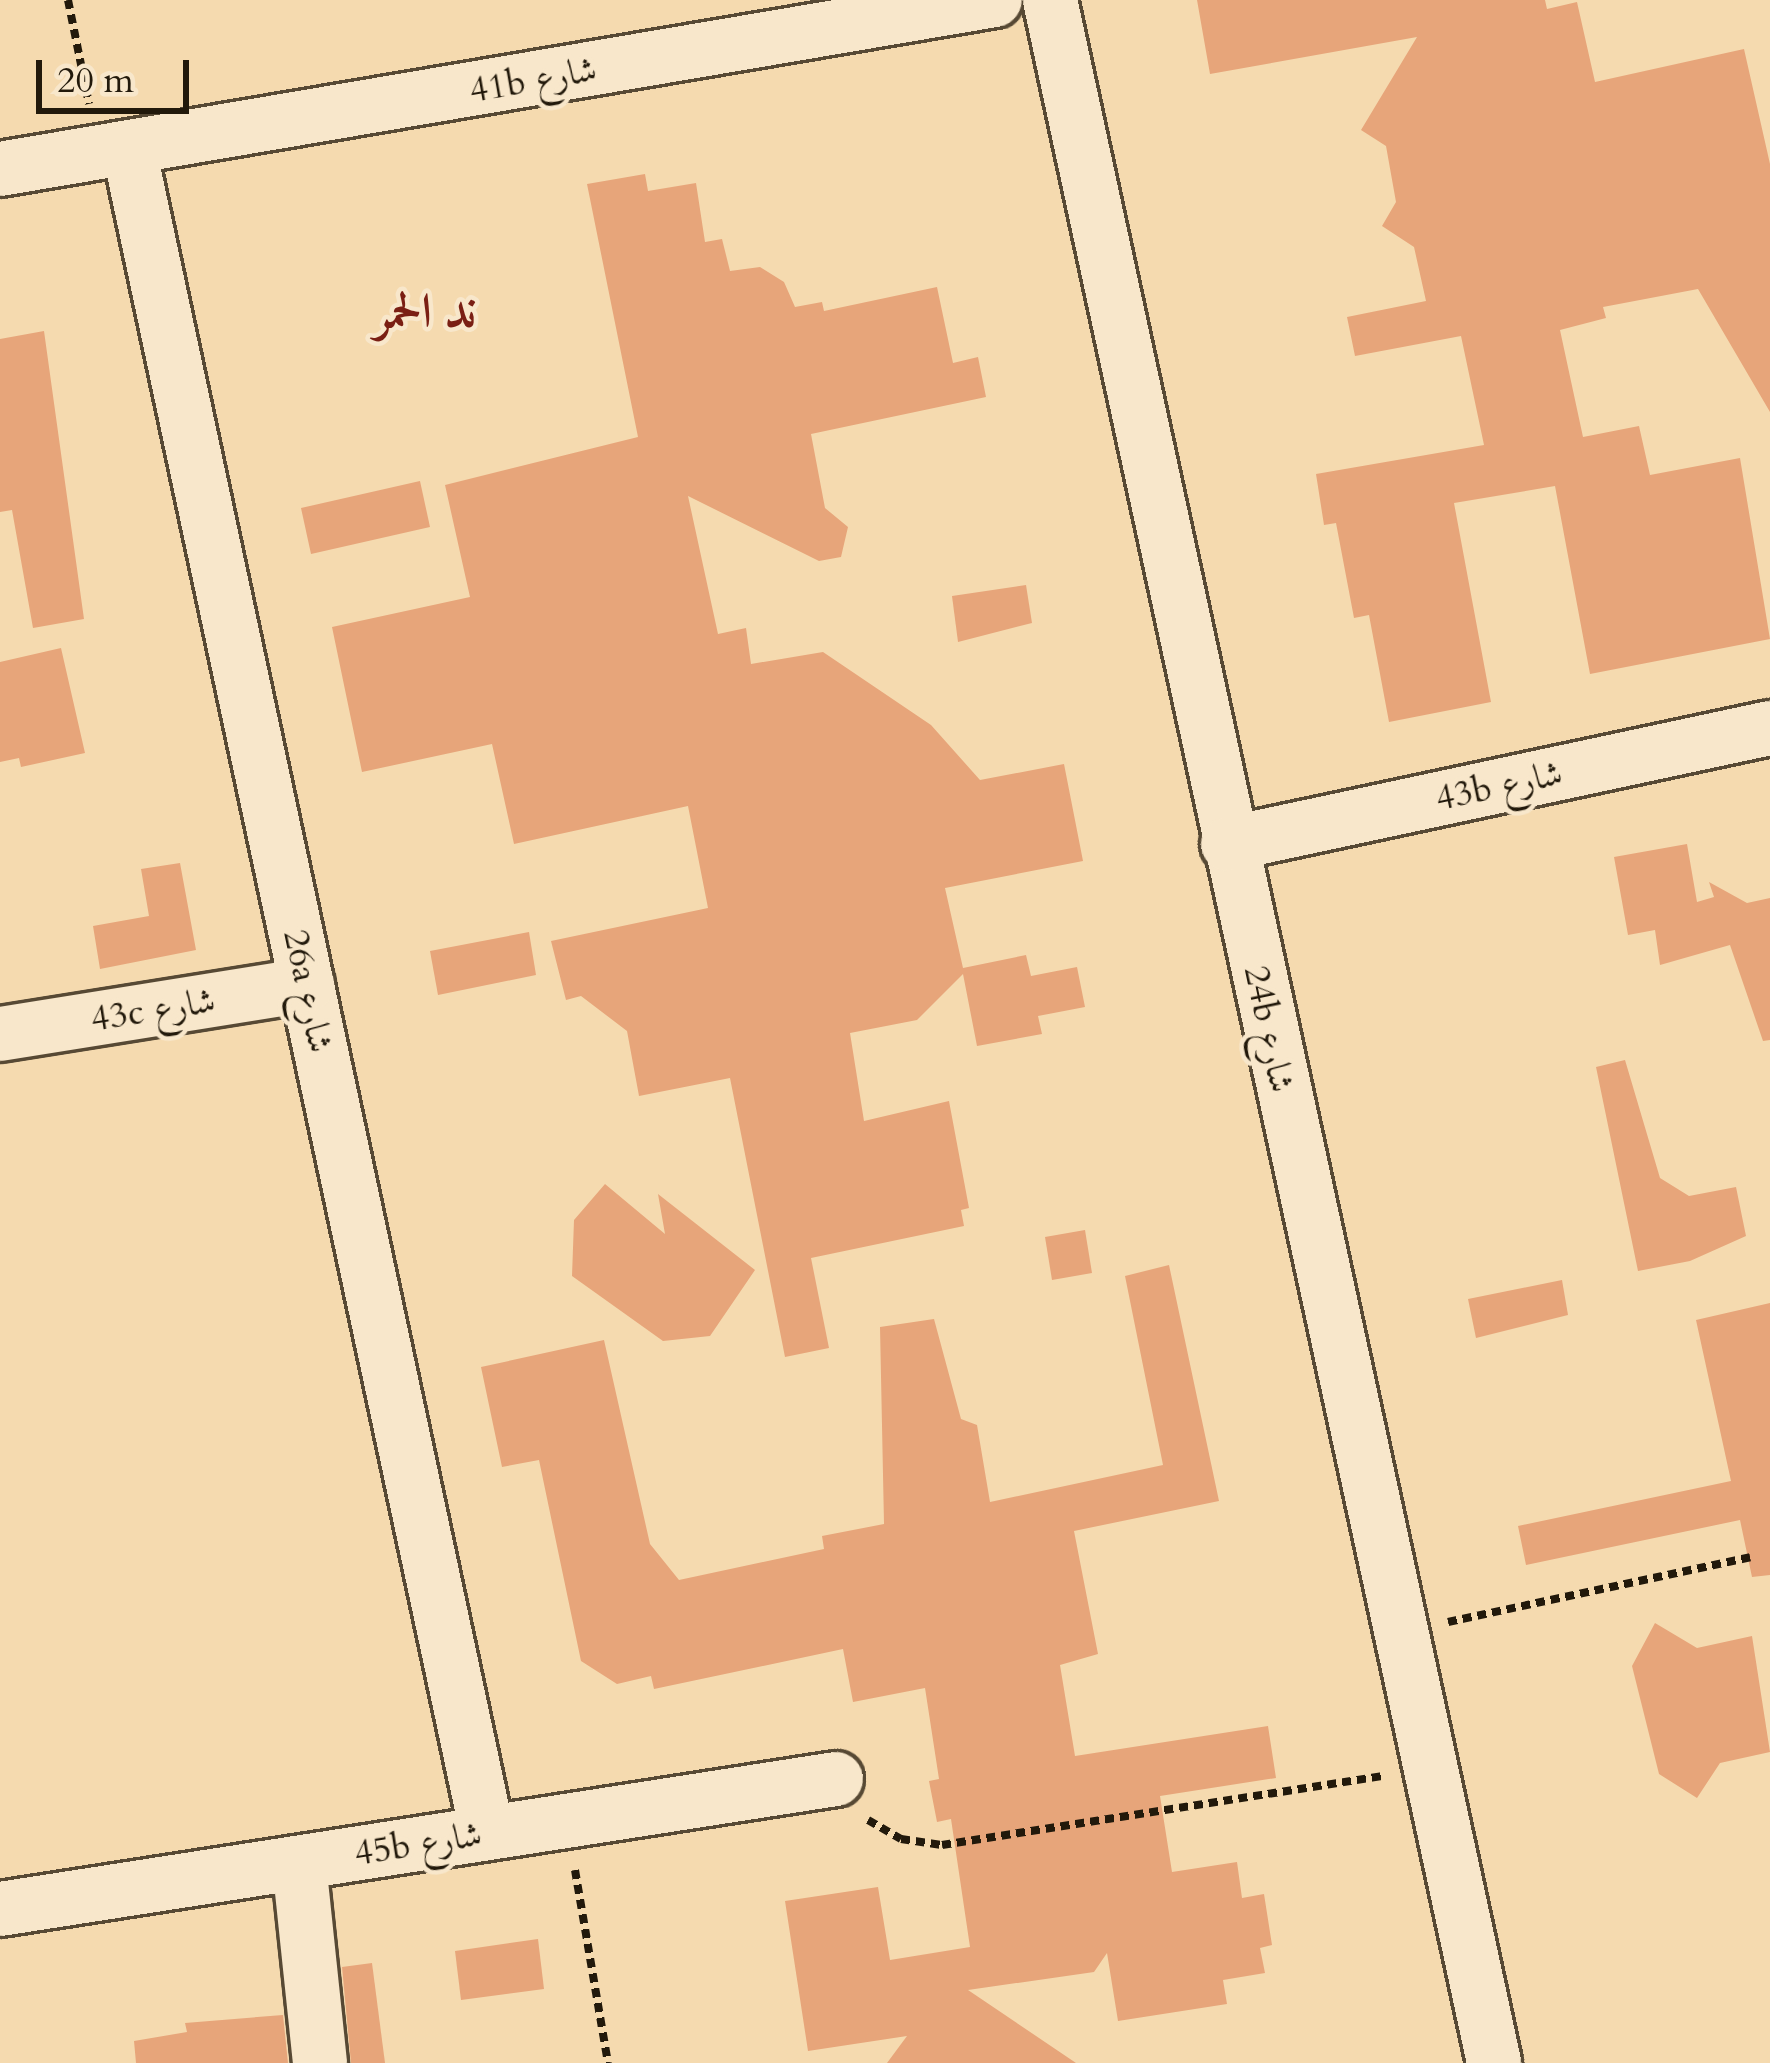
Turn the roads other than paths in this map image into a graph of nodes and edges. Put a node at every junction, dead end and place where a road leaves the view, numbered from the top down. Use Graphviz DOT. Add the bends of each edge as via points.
graph roads {
  1 [pos="994,0"];
  2 [pos="1050,0"];
  3 [pos="114,151"];
  4 [pos="0,169"];
  5 [pos="1770,728"];
  6 [pos="1228,844"];
  7 [pos="307,985"];
  8 [pos="0,1034"];
  9 [pos="823,1781"];
  10 [pos="487,1832"];
  11 [pos="299,1862"];
  12 [pos="0,1910"];
  13 [pos="1492,2061"];
  14 [pos="320,2063"];
  1 -- 3 [label="street, 41b شارع"];
  2 -- 6 [label="street, 24b شارع"];
  3 -- 4 [label="street, 41b شارع"];
  3 -- 7 [label="street, 26a شارع"];
  5 -- 6 [label="street, 43b شارع"];
  6 -- 13 [label="street, 24b شارع"];
  7 -- 8 [label="street, 43c شارع"];
  7 -- 10 [label="street, 26a شارع"];
  9 -- 10 [label="street, 45b شارع"];
  10 -- 11 [label="street, 45b شارع"];
  11 -- 12 [label="street, 45b شارع"];
  11 -- 14 [label="street"];
}
